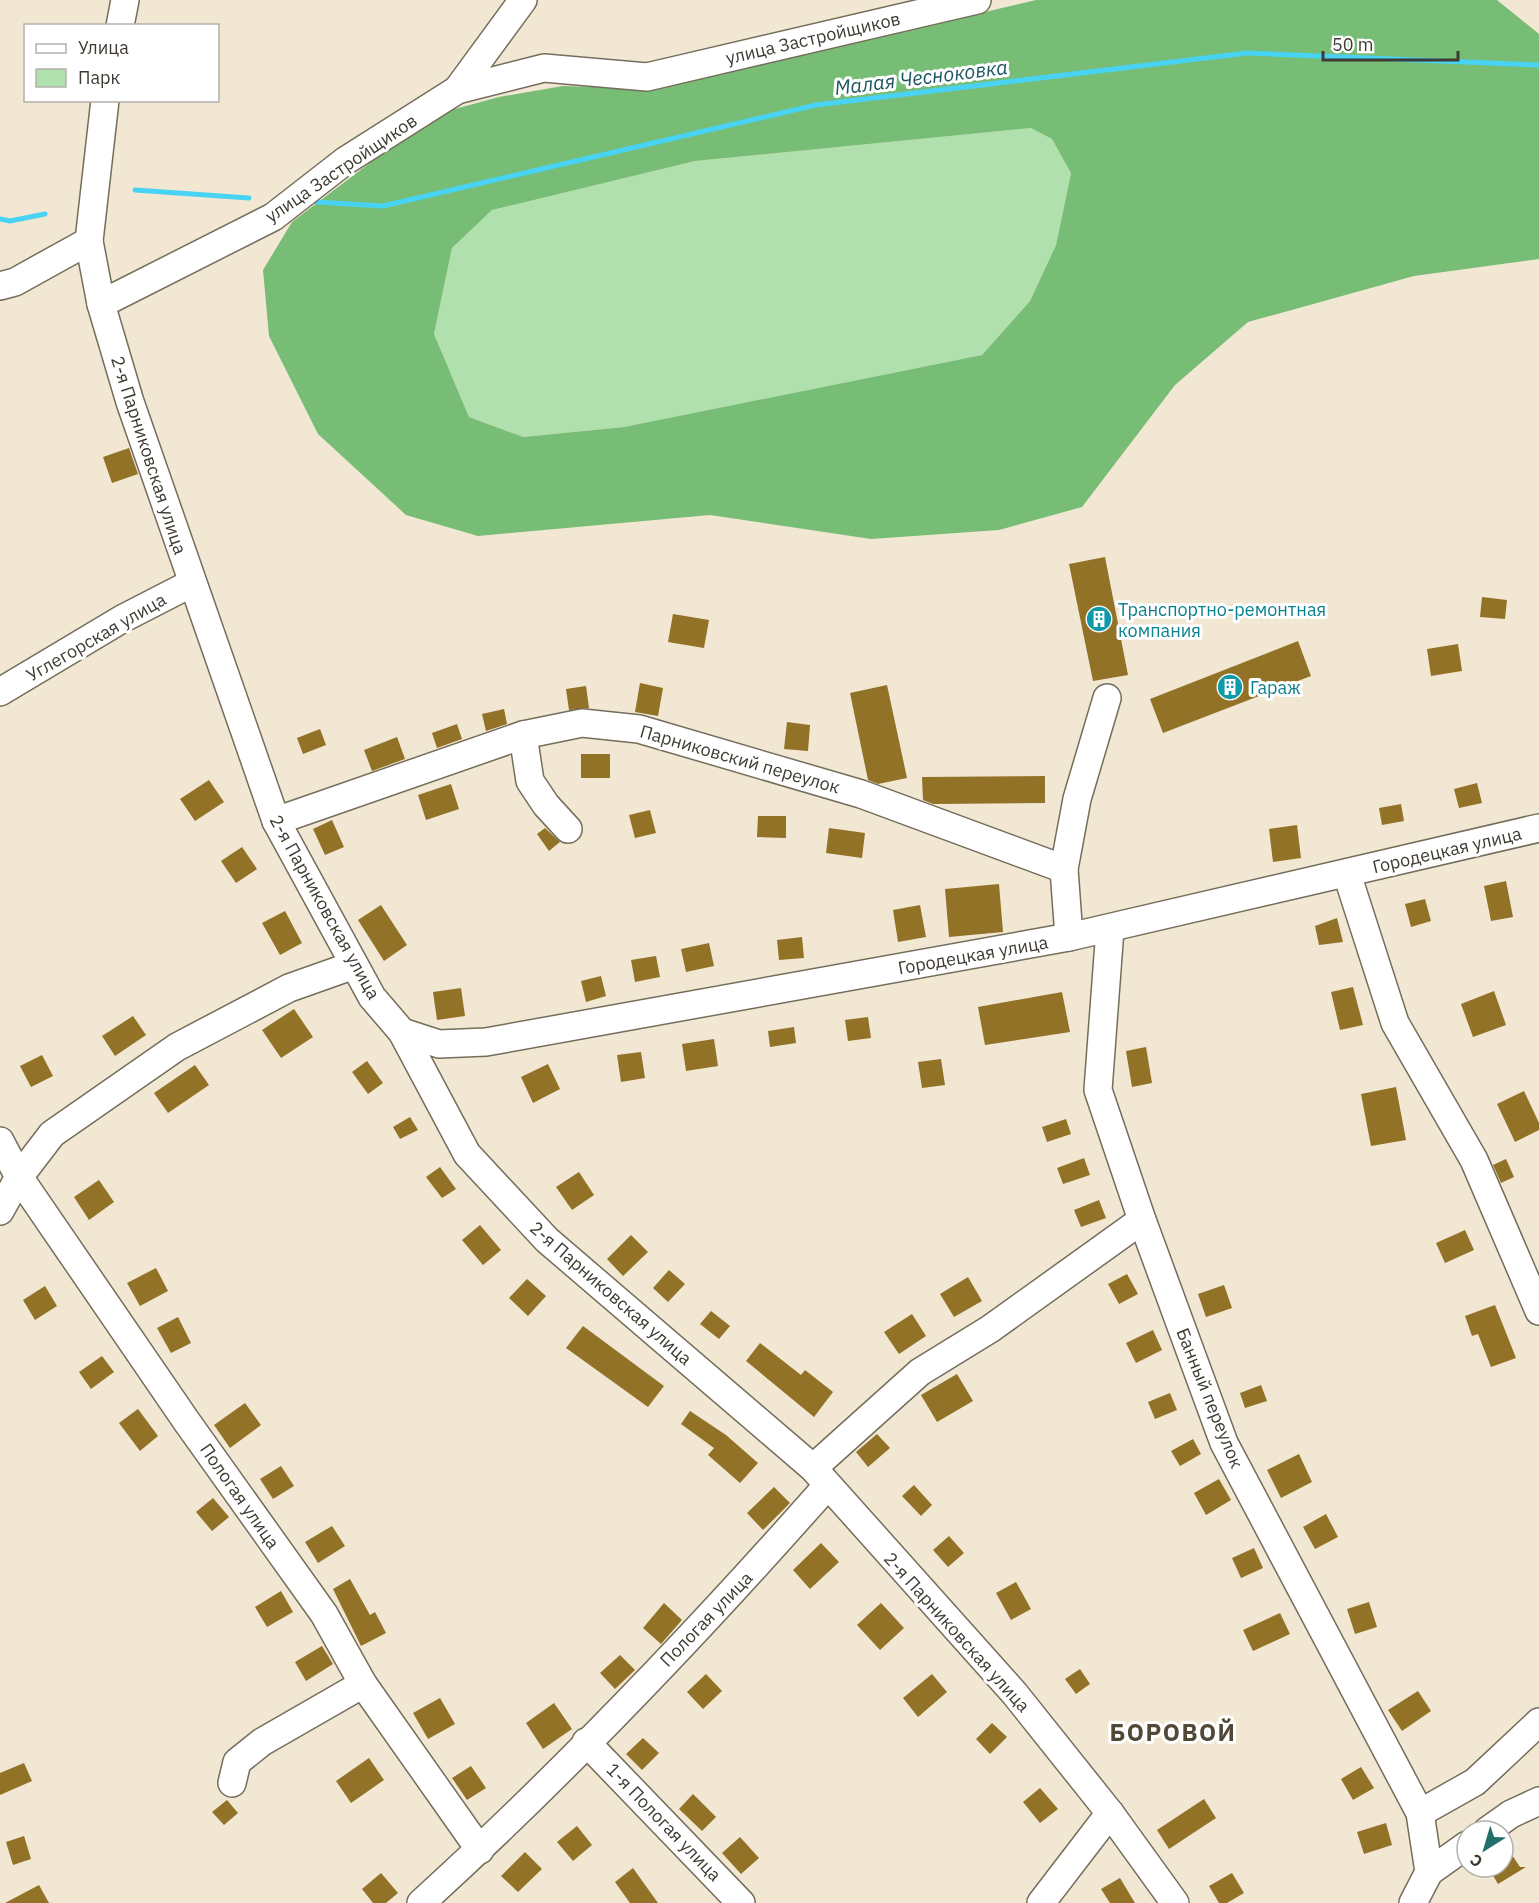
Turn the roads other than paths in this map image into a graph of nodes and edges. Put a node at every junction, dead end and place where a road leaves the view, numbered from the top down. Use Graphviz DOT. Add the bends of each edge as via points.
graph roads {
  1 [pos="125,0"];
  2 [pos="523,0"];
  3 [pos="977,0"];
  4 [pos="120,24"];
  5 [pos="458,90"];
  6 [pos="105,102"];
  7 [pos="89,241"];
  8 [pos="0,286"];
  9 [pos="101,304"];
  10 [pos="192,583"];
  11 [pos="0,692"];
  12 [pos="1107,698"];
  13 [pos="523,735"];
  14 [pos="276,821"];
  15 [pos="1539,828"];
  16 [pos="568,829"];
  17 [pos="1064,869"];
  18 [pos="1347,874"];
  19 [pos="1110,929"];
  20 [pos="1069,938"];
  21 [pos="354,965"];
  22 [pos="402,1032"];
  23 [pos="0,1141"];
  24 [pos="19,1177"];
  25 [pos="0,1211"];
  26 [pos="1142,1220"];
  27 [pos="1539,1311"];
  28 [pos="820,1477"];
  29 [pos="363,1684"];
  30 [pos="1539,1722"];
  31 [pos="586,1742"];
  32 [pos="232,1783"];
  33 [pos="1539,1801"];
  34 [pos="1110,1813"];
  35 [pos="1420,1813"];
  36 [pos="1504,1819"];
  37 [pos="480,1850"];
  38 [pos="1455,1854"];
  39 [pos="1430,1872"];
  40 [pos="421,1903"];
  41 [pos="741,1903"];
  42 [pos="1041,1903"];
  43 [pos="1175,1903"];
  44 [pos="1413,1903"];
  1 -- 4 [label="street"];
  2 -- 5 [label="street"];
  3 -- 5 [label="street, улица Застройщиков" via="647,77 544,68"];
  5 -- 9 [label="street, улица Застройщиков" via="345,161 273,217"];
  6 -- 7 [label="street, 2-я Парниковская улица"];
  7 -- 8 [label="street" via="15,282"];
  7 -- 9 [label="street, 2-я Парниковская улица"];
  9 -- 10 [label="street, 2-я Парниковская улица"];
  10 -- 11 [label="street, Углегорская улица" via="122,619"];
  10 -- 14 [label="street, 2-я Парниковская улица"];
  12 -- 17 [label="street" via="1077,799"];
  13 -- 14 [label="street, Парниковский переулок"];
  13 -- 16 [label="street" via="530,781"];
  13 -- 17 [label="street, Парниковский переулок" via="582,723 639,729 861,794"];
  14 -- 21 [label="street, 2-я Парниковская улица"];
  15 -- 18 [label="street, Городецкая улица"];
  17 -- 20 [label="street"];
  18 -- 19 [label="street, Городецкая улица"];
  18 -- 27 [label="street" via="1395,1023 1474,1160"];
  19 -- 20 [label="street, Городецкая улица"];
  19 -- 26 [label="street, Банный переулок" via="1098,1090"];
  20 -- 22 [label="street, Городецкая улица" via="486,1042 439,1044"];
  21 -- 22 [label="street, 2-я Парниковская улица" via="372,997"];
  21 -- 24 [label="street" via="289,988 177,1047 52,1134"];
  22 -- 28 [label="street, 2-я Парниковская улица" via="467,1154 539,1232"];
  23 -- 24 [label="street, Пологая улица"];
  24 -- 25 [label="street"];
  24 -- 29 [label="street, Пологая улица" via="324,1614"];
  26 -- 28 [label="street, Пологая улица" via="990,1329 920,1372"];
  26 -- 35 [label="street, Банный переулок" via="1224,1443"];
  28 -- 31 [label="street, Пологая улица" via="740,1586"];
  28 -- 34 [label="street, 2-я Парниковская улица" via="1015,1694"];
  29 -- 32 [label="street" via="262,1742 237,1762"];
  29 -- 37 [label="street, Пологая улица"];
  30 -- 35 [label="street" via="1476,1782"];
  31 -- 37 [label="street, Пологая улица"];
  31 -- 41 [label="street, 1-я Пологая улица"];
  33 -- 36 [label="street"];
  34 -- 42 [label="street"];
  34 -- 43 [label="street, 2-я Парниковская улица"];
  35 -- 39 [label="street, Банный переулок"];
  37 -- 40 [label="street, Пологая улица"];
  38 -- 39 [label="street"];
  39 -- 44 [label="street"];
}
